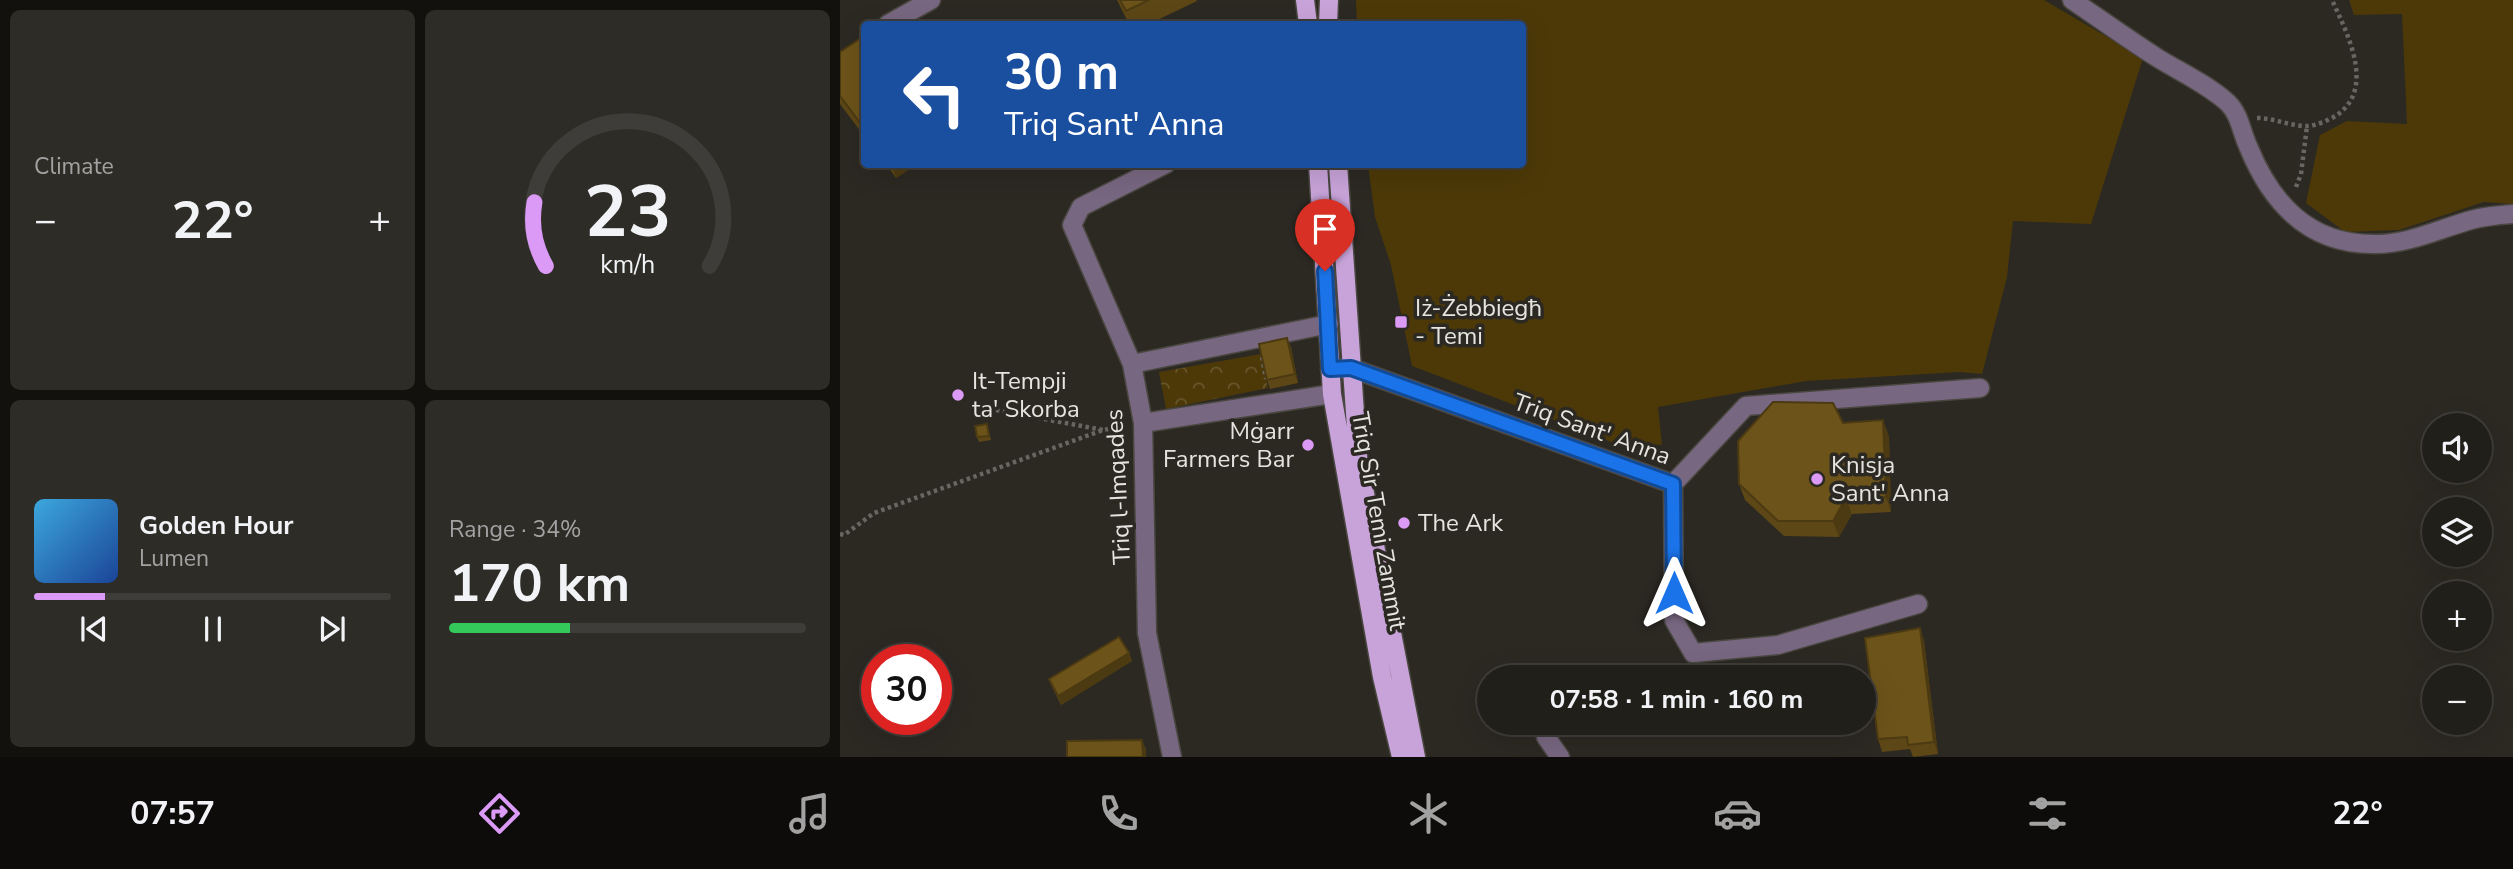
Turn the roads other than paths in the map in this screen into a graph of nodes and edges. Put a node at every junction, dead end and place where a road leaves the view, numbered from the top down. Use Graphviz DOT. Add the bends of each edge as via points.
graph roads {
  1 [pos="931,0"];
  2 [pos="1305,0"];
  3 [pos="1329,0"];
  4 [pos="2073,0"];
  5 [pos="893,21"];
  6 [pos="1308,21"];
  7 [pos="1328,21"];
  8 [pos="1158,168"];
  9 [pos="1318,168"];
  10 [pos="1338,168"];
  11 [pos="2513,214"];
  12 [pos="1329,324"];
  13 [pos="1132,365"];
  14 [pos="1351,368"];
  15 [pos="1330,369"];
  16 [pos="1980,388"];
  17 [pos="1332,394"];
  18 [pos="1143,424"];
  19 [pos="1673,484"];
  20 [pos="1918,604"];
  21 [pos="1546,737"];
  22 [pos="1172,757"];
  23 [pos="1401,757"];
  24 [pos="1416,757"];
  25 [pos="1560,757"];
  1 -- 5 [label="street"];
  2 -- 6 [label="main road"];
  3 -- 7 [label="main road"];
  4 -- 11 [label="street" via="2217,93 2239,118 2248,148 2287,210 2299,222 2329,237 2372,244 2413,238 2472,219"];
  8 -- 13 [label="street, Triq l-Imqades" via="1081,207 1072,225"];
  9 -- 12 [label="main road, Triq Sir Temi Zammit"];
  10 -- 14 [label="main road, Triq Sir Temi Zammit"];
  12 -- 13 [label="street"];
  12 -- 15 [label="main road, Triq Sir Temi Zammit"];
  13 -- 18 [label="street, Triq l-Imqades"];
  14 -- 15 [label="street, Triq Sant' Anna"];
  14 -- 19 [label="street, Triq Sant' Anna"];
  14 -- 24 [label="main road, Triq Sir Temi Zammit" via="1358,457"];
  15 -- 17 [label="main road, Triq Sir Temi Zammit"];
  16 -- 19 [label="street, Triq Sant' Anna" via="1746,407"];
  17 -- 18 [label="street"];
  17 -- 23 [label="main road, Triq Sir Temi Zammit" via="1382,677"];
  18 -- 22 [label="street, Triq l-Imqades" via="1147,633"];
  19 -- 20 [label="street" via="1674,621 1693,653 1778,645"];
  21 -- 25 [label="street"];
}
